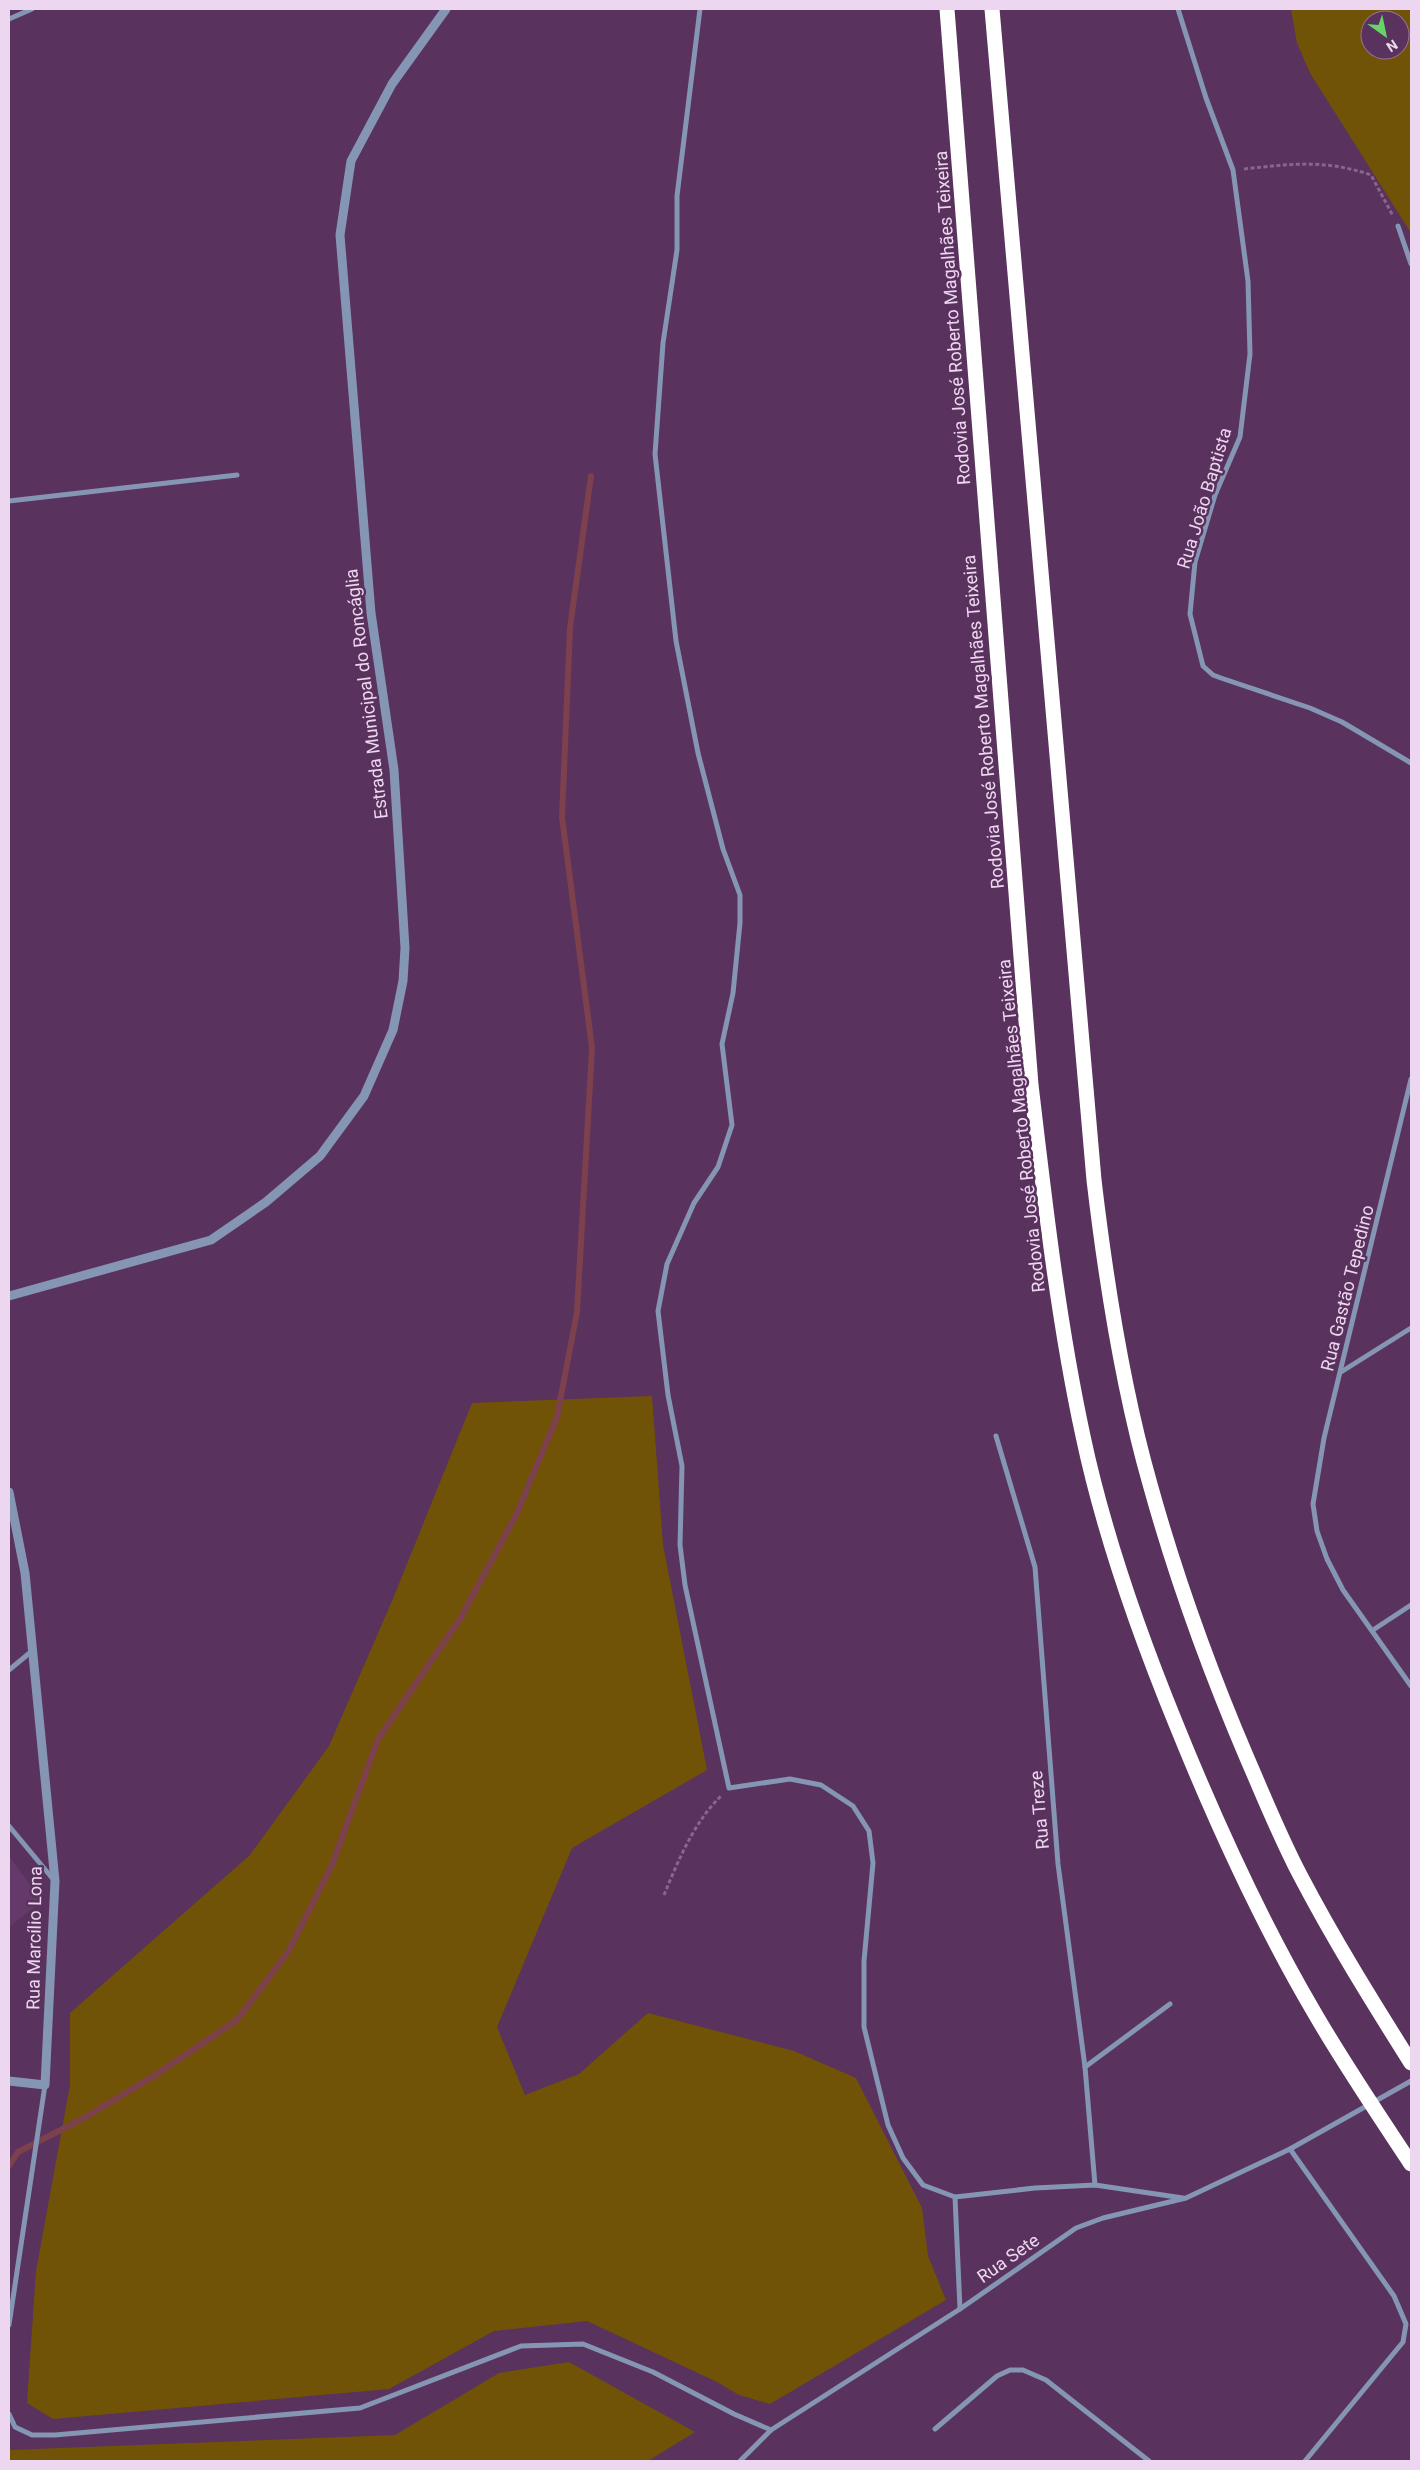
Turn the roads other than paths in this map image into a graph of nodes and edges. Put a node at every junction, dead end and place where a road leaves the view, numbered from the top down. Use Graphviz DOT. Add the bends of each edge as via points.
graph roads {
  1 [pos="32,9"];
  2 [pos="446,9"];
  3 [pos="700,9"];
  4 [pos="947,9"];
  5 [pos="992,9"];
  6 [pos="1178,9"];
  7 [pos="9,19"];
  8 [pos="1398,226"];
  9 [pos="1411,264"];
  10 [pos="237,475"];
  11 [pos="9,501"];
  12 [pos="1411,764"];
  13 [pos="1411,1079"];
  14 [pos="9,1296"];
  15 [pos="1411,1328"];
  16 [pos="1341,1372"];
  17 [pos="996,1436"];
  18 [pos="9,1492"];
  19 [pos="1411,1605"];
  20 [pos="1373,1630"];
  21 [pos="32,1651"];
  22 [pos="9,1670"];
  23 [pos="1411,1686"];
  24 [pos="9,1826"];
  25 [pos="54,1881"];
  26 [pos="1170,2004"];
  27 [pos="1411,2063"];
  28 [pos="1085,2067"];
  29 [pos="9,2081"];
  30 [pos="1411,2081"];
  31 [pos="44,2085"];
  32 [pos="1290,2148"];
  33 [pos="1411,2164"];
  34 [pos="1095,2185"];
  35 [pos="955,2197"];
  36 [pos="1186,2198"];
  37 [pos="960,2309"];
  38 [pos="9,2325"];
  39 [pos="9,2414"];
  40 [pos="935,2429"];
  41 [pos="771,2430"];
  42 [pos="740,2461"];
  43 [pos="1149,2461"];
  44 [pos="1305,2461"];
  1 -- 7 [label="street"];
  2 -- 14 [label="street, Estrada Municipal do Roncáglia" via="392,84 351,161 340,235 372,613 394,770 405,948 403,980 393,1030 364,1096 320,1156 266,1202 211,1240"];
  3 -- 35 [label="street" via="677,196 676,250 663,342 655,454 676,642 698,753 723,849 740,895 740,923 733,993 722,1044 732,1125 718,1167 694,1203 667,1264 658,1311 668,1394 682,1466 680,1545 685,1585 729,1788 790,1779 821,1785 853,1806 869,1831 873,1863 864,1961 864,2027 888,2125 903,2158 923,2185"];
  4 -- 33 [label="highway, Rodovia José Roberto Magalhães Teixeira" via="1031,1085 1051,1258 1083,1438 1117,1563 1148,1654 1192,1766 1236,1864 1314,2013"];
  5 -- 27 [label="highway" via="1090,1144 1100,1228 1127,1385 1149,1482 1180,1584 1233,1725 1299,1873 1348,1962"];
  6 -- 12 [label="street, Rua João Baptista" via="1233,170 1248,281 1250,354 1240,437 1215,495 1195,562 1190,614 1203,666 1213,675 1342,722"];
  8 -- 9 [label="street"];
  10 -- 11 [label="street"];
  13 -- 16 [label="street, Rua Gastão Tepedino"];
  15 -- 16 [label="street"];
  16 -- 20 [label="street, Rua Gastão Tepedino" via="1324,1438 1313,1504 1326,1558 1343,1590"];
  17 -- 28 [label="street, Rua Treze" via="1035,1567 1058,1864"];
  18 -- 21 [label="street, Rua Marcílio Lona" via="25,1573"];
  19 -- 20 [label="street"];
  20 -- 23 [label="street, Rua Gastão Tepedino"];
  21 -- 22 [label="street"];
  21 -- 25 [label="street, Rua Marcílio Lona"];
  24 -- 25 [label="street"];
  25 -- 31 [label="street, Rua Marcílio Lona"];
  26 -- 28 [label="street"];
  28 -- 34 [label="street, Rua Treze"];
  29 -- 31 [label="street"];
  30 -- 32 [label="street, Rua Sete"];
  31 -- 38 [label="street, Rua Marcílio Lona"];
  32 -- 36 [label="street, Rua Sete"];
  32 -- 44 [label="street" via="1394,2296 1406,2324 1403,2342"];
  34 -- 35 [label="street"];
  34 -- 36 [label="street"];
  35 -- 37 [label="street"];
  36 -- 37 [label="street, Rua Sete" via="1103,2218 1076,2228"];
  37 -- 41 [label="street, Rua Sete"];
  39 -- 41 [label="street" via="15,2427 32,2435 55,2435 360,2408 521,2346 583,2344 653,2372"];
  40 -- 43 [label="street" via="997,2376 1010,2370 1023,2370 1046,2380"];
  41 -- 42 [label="street, Rua Sete"];
}
